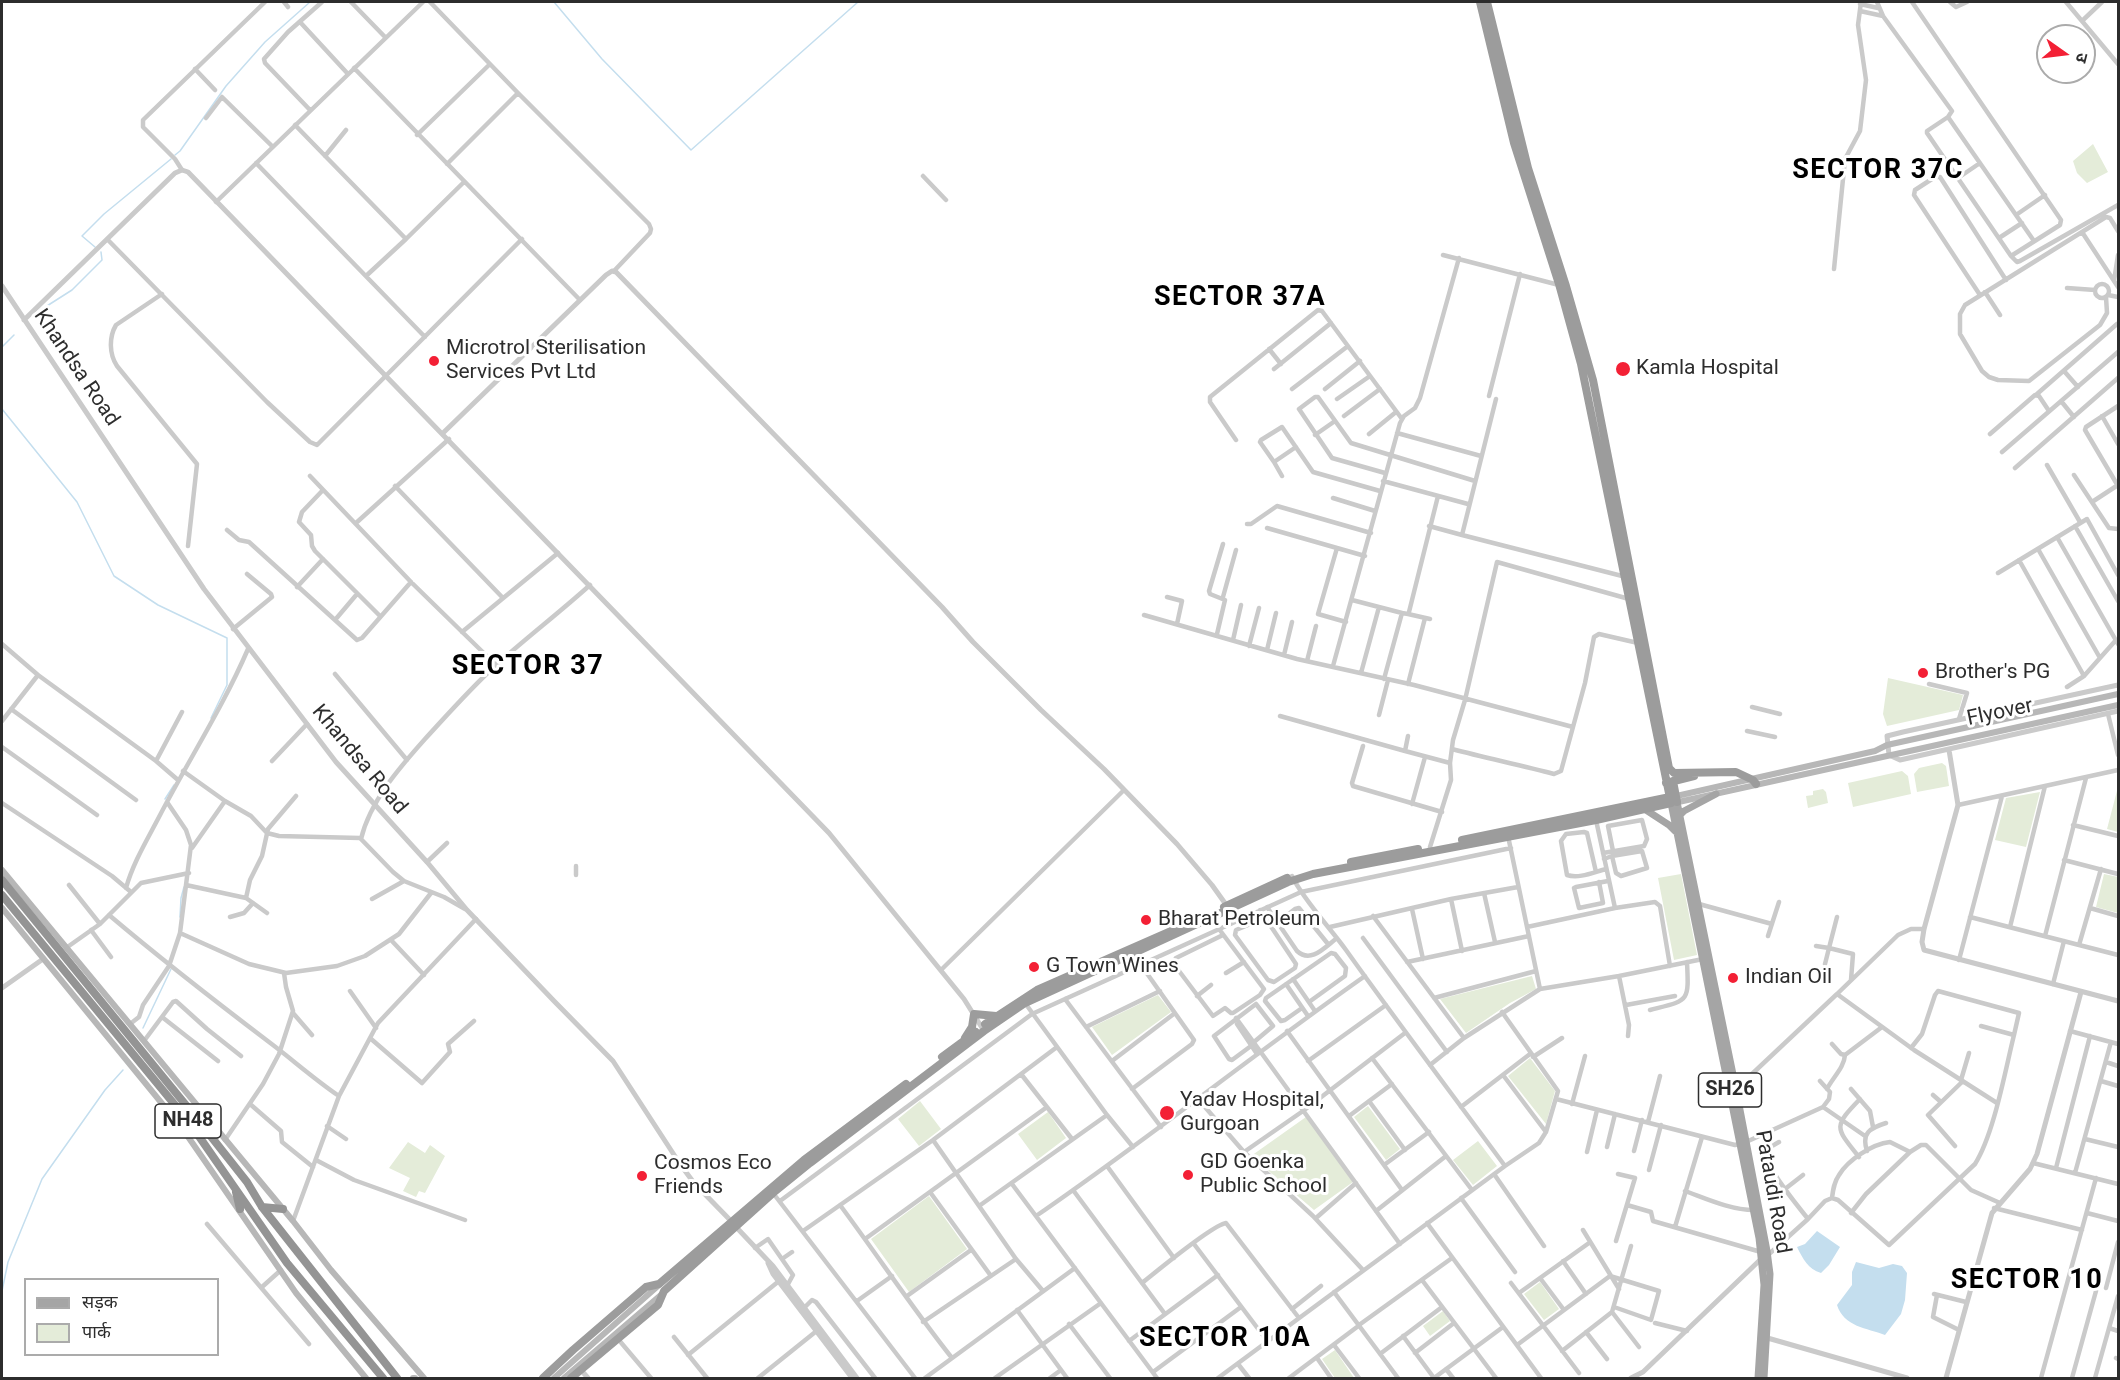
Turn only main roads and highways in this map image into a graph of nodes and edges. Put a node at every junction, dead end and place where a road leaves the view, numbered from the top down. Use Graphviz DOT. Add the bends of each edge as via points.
graph roads {
  1 [pos="1480,2"];
  2 [pos="1487,2"];
  3 [pos="1486,12"];
  4 [pos="1627,577"];
  5 [pos="2118,694"];
  6 [pos="2118,705"];
  7 [pos="1701,774"];
  8 [pos="1670,782"];
  9 [pos="1755,782"];
  10 [pos="1716,794"];
  11 [pos="1674,800"];
  12 [pos="1646,810"];
  13 [pos="1679,816"];
  14 [pos="1508,833"];
  15 [pos="1677,833"];
  16 [pos="1361,863"];
  17 [pos="2,870"];
  18 [pos="1293,878"];
  19 [pos="2,880"];
  20 [pos="2,895"];
  21 [pos="2,908"];
  22 [pos="1706,958"];
  23 [pos="1058,984"];
  24 [pos="997,1015"];
  25 [pos="118,1016"];
  26 [pos="983,1029"];
  27 [pos="964,1040"];
  28 [pos="210,1167"];
  29 [pos="224,1171"];
  30 [pos="794,1172"];
  31 [pos="236,1188"];
  32 [pos="262,1207"];
  33 [pos="240,1209"];
  34 [pos="283,1209"];
  35 [pos="734,1225"];
  36 [pos="662,1288"];
  37 [pos="1762,1336"];
  38 [pos="366,1378"];
  39 [pos="383,1378"];
  40 [pos="397,1378"];
  41 [pos="424,1378"];
  42 [pos="543,1378"];
  43 [pos="554,1378"];
  44 [pos="564,1378"];
  45 [pos="571,1378"];
  46 [pos="1758,1378"];
  47 [pos="1764,1378"];
  1 -- 3 [label="highway"];
  2 -- 3 [label="highway"];
  3 -- 4 [label="highway" via="1528,168 1593,380"];
  4 -- 7 [label="highway" via="1669,768 1674,773"];
  4 -- 8 [label="highway"];
  5 -- 9 [label="main road" via="1887,745"];
  6 -- 9 [label="main road, Flyover"];
  7 -- 8 [label="highway"];
  7 -- 9 [label="highway" via="1736,772"];
  8 -- 11 [label="highway"];
  9 -- 10 [label="main road"];
  9 -- 11 [label="main road"];
  10 -- 11 [label="main road"];
  10 -- 13 [label="main road"];
  11 -- 12 [label="highway"];
  11 -- 13 [label="main road, SH26"];
  11 -- 14 [label="highway"];
  11 -- 15 [label="main road, SH26"];
  12 -- 14 [label="highway"];
  12 -- 15 [label="main road"];
  13 -- 22 [label="main road, SH26" via="1699,903"];
  14 -- 16 [label="highway"];
  14 -- 16 [label="highway"];
  15 -- 22 [label="main road, SH26"];
  16 -- 18 [label="highway" via="1312,869"];
  17 -- 25 [label="main road"];
  18 -- 23 [label="highway"];
  18 -- 23 [label="highway"];
  19 -- 25 [label="highway, NH48"];
  20 -- 29 [label="highway, NH48" via="189,1122"];
  21 -- 28 [label="main road"];
  22 -- 37 [label="main road, SH26" via="1764,1255"];
  23 -- 24 [label="highway" via="1023,998"];
  23 -- 26 [label="highway"];
  24 -- 26 [label="highway"];
  24 -- 27 [label="highway" via="974,1014"];
  25 -- 32 [label="highway, NH48"];
  25 -- 34 [label="main road" via="130,1024"];
  26 -- 27 [label="highway"];
  26 -- 30 [label="highway"];
  27 -- 30 [label="highway"];
  28 -- 29 [label="highway"];
  28 -- 33 [label="main road"];
  29 -- 31 [label="highway, NH48"];
  30 -- 35 [label="highway"];
  30 -- 35 [label="highway"];
  31 -- 33 [label="highway"];
  31 -- 39 [label="highway, NH48" via="287,1263"];
  32 -- 34 [label="highway"];
  32 -- 40 [label="highway, NH48"];
  33 -- 38 [label="main road" via="296,1293"];
  34 -- 41 [label="main road"];
  35 -- 36 [label="highway"];
  36 -- 42 [label="highway" via="646,1287"];
  36 -- 43 [label="main road"];
  36 -- 44 [label="main road"];
  36 -- 45 [label="highway" via="658,1305"];
  37 -- 46 [label="main road, SH26"];
  37 -- 47 [label="main road, SH26"];
}
